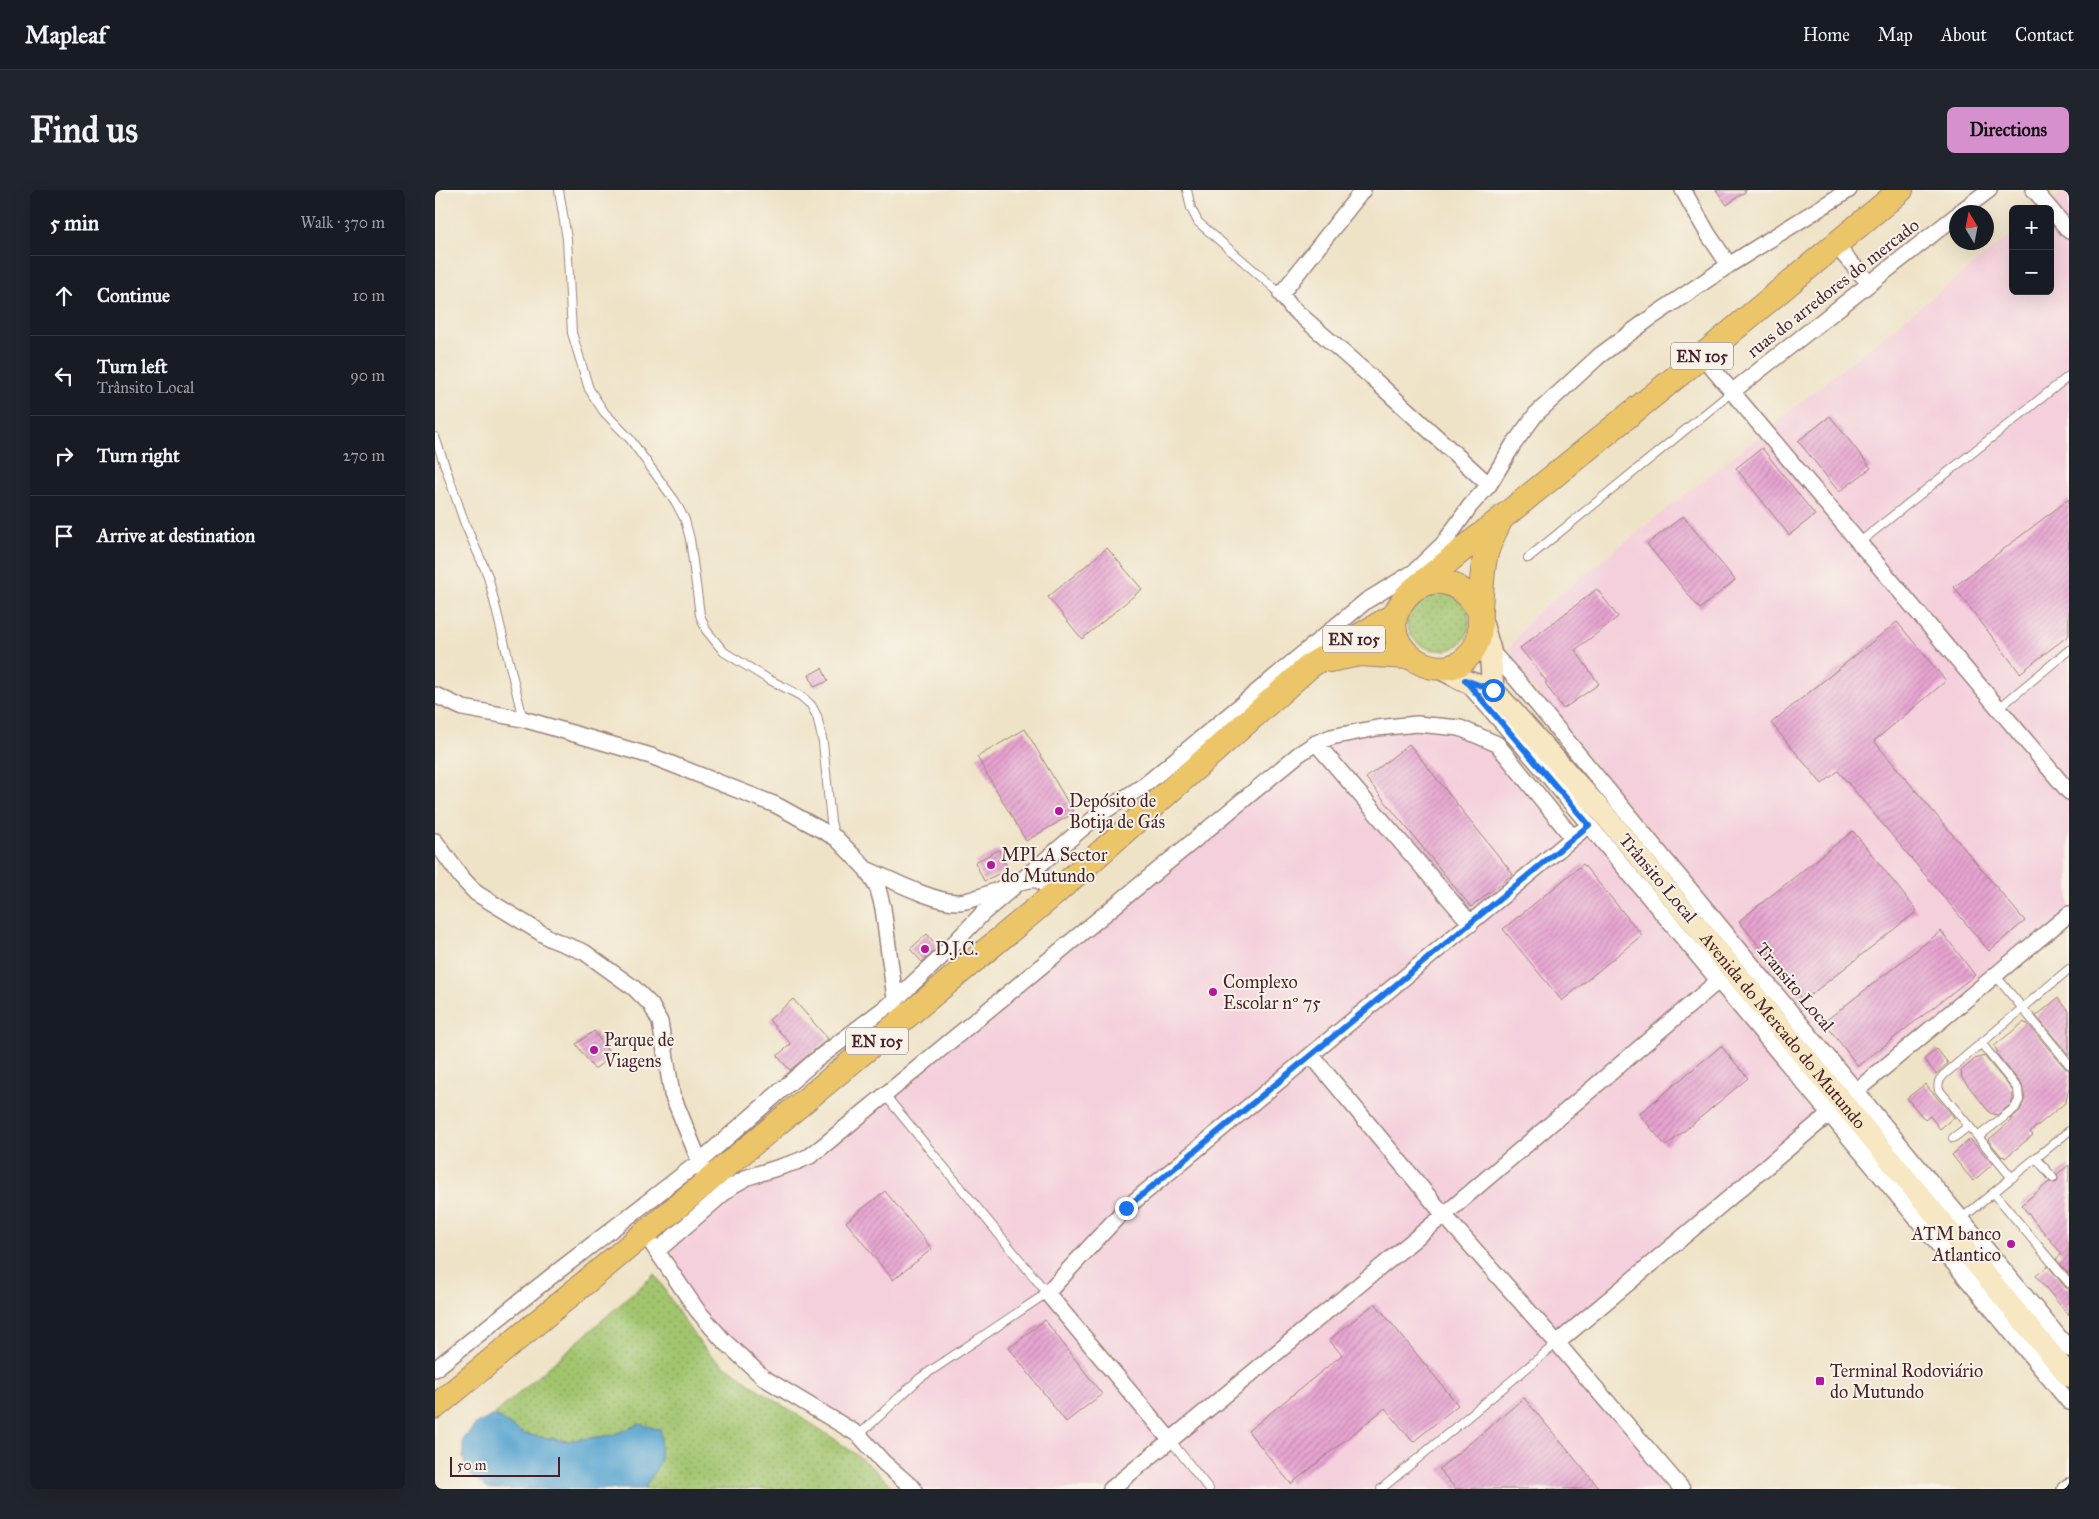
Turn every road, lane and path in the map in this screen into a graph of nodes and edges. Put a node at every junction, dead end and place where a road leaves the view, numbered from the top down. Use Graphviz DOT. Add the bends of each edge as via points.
graph roads {
  1 [pos="559,190"];
  2 [pos="1187,190"];
  3 [pos="1363,190"];
  4 [pos="1683,190"];
  5 [pos="1849,190"];
  6 [pos="1901,190"];
  7 [pos="1989,190"];
  8 [pos="2035,190"];
  9 [pos="1969,205"];
  10 [pos="1949,221"];
  11 [pos="2069,231"];
  12 [pos="1835,245"];
  13 [pos="1729,265"];
  14 [pos="1869,283"];
  15 [pos="1281,294"];
  16 [pos="1702,356"];
  17 [pos="2069,376"];
  18 [pos="1733,391"];
  19 [pos="435,437"];
  20 [pos="1489,485"];
  21 [pos="1501,518"];
  22 [pos="1860,542"];
  23 [pos="1528,558"];
  24 [pos="1414,589"];
  25 [pos="1396,614"];
  26 [pos="1481,618"];
  27 [pos="1490,650"];
  28 [pos="2069,650"];
  29 [pos="1408,657"];
  30 [pos="1311,665"];
  31 [pos="1440,668"];
  32 [pos="1465,680"];
  33 [pos="1493,690"];
  34 [pos="435,695"];
  35 [pos="1999,708"];
  36 [pos="523,719"];
  37 [pos="1316,743"];
  38 [pos="2069,792"];
  39 [pos="1589,825"];
  40 [pos="836,838"];
  41 [pos="1573,838"];
  42 [pos="435,841"];
  43 [pos="866,869"];
  44 [pos="1023,881"];
  45 [pos="1053,895"];
  46 [pos="2069,914"];
  47 [pos="1471,924"];
  48 [pos="2069,969"];
  49 [pos="1995,976"];
  50 [pos="1718,981"];
  51 [pos="2022,1008"];
  52 [pos="898,1011"];
  53 [pos="1981,1044"];
  54 [pos="1312,1056"];
  55 [pos="2069,1064"];
  56 [pos="1856,1091"];
  57 [pos="885,1095"];
  58 [pos="1829,1114"];
  59 [pos="1969,1126"];
  60 [pos="2069,1131"];
  61 [pos="1978,1137"];
  62 [pos="1953,1138"];
  63 [pos="2036,1158"];
  64 [pos="703,1171"];
  65 [pos="2012,1178"];
  66 [pos="2053,1178"];
  67 [pos="1994,1193"];
  68 [pos="1444,1215"];
  69 [pos="1961,1219"];
  70 [pos="651,1242"];
  71 [pos="2069,1283"];
  72 [pos="1047,1294"];
  73 [pos="1557,1343"];
  74 [pos="2069,1349"];
  75 [pos="435,1369"];
  76 [pos="2069,1376"];
  77 [pos="2069,1402"];
  78 [pos="435,1407"];
  79 [pos="859,1435"];
  80 [pos="1171,1441"];
  81 [pos="2069,1486"];
  82 [pos="915,1489"];
  83 [pos="1111,1489"];
  84 [pos="1209,1489"];
  85 [pos="1381,1489"];
  86 [pos="1682,1489"];
  87 [pos="2065,1489"];
  1 -- 40 [label="lane" via="567,239 573,333 589,389 604,412 630,439 685,520 700,615 706,630 724,652 811,705 823,743 831,822"];
  2 -- 15 [label="lane" via="1198,222"];
  3 -- 15 [label="street"];
  4 -- 13 [label="street"];
  5 -- 13 [label="street"];
  6 -- 12 [label="main road, EN 105"];
  7 -- 9 [label="street"];
  8 -- 11 [label="street"];
  10 -- 14 [label="street, ruas do arredores do mercado"];
  12 -- 14 [label="street"];
  12 -- 16 [label="main road, EN 105"];
  13 -- 20 [label="street" via="1599,356 1536,414"];
  14 -- 18 [label="street, ruas do arredores do mercado"];
  15 -- 20 [label="street" via="1291,307"];
  16 -- 18 [label="street"];
  16 -- 21 [label="main road, EN 105"];
  17 -- 22 [label="lane"];
  18 -- 22 [label="street"];
  18 -- 23 [label="lane"];
  19 -- 36 [label="lane" via="465,524 488,576"];
  20 -- 44 [label="street" via="1444,543 1414,572 1366,600 1146,784 1097,816"];
  21 -- 24 [label="main road, EN 105"];
  21 -- 26 [label="main road" via="1485,556"];
  22 -- 35 [label="street"];
  24 -- 25 [label="main road"];
  24 -- 26 [label="main road" via="1440,582 1453,584 1474,600"];
  25 -- 29 [label="main road" via="1399,644"];
  25 -- 30 [label="main road, EN 105"];
  26 -- 27 [label="main road"];
  26 -- 31 [label="main road" via="1479,640 1470,654 1456,664"];
  27 -- 33 [label="main road"];
  27 -- 56 [label="street, Transito Local"];
  28 -- 35 [label="lane"];
  29 -- 30 [label="main road" via="1360,654"];
  29 -- 31 [label="main road" via="1419,664"];
  30 -- 45 [label="main road, EN 105"];
  31 -- 32 [label="main road, Avenida do Mercado do Mutundo"];
  32 -- 33 [label="main road, Avenida do Mercado do Mutundo"];
  32 -- 39 [label="street, Trânsito Local"];
  33 -- 76 [label="main road, Avenida do Mercado do Mutundo" via="1603,813"];
  34 -- 36 [label="street" via="463,708"];
  35 -- 38 [label="street"];
  36 -- 40 [label="street" via="651,756 776,805"];
  37 -- 41 [label="street" via="1377,728 1417,724 1460,728 1497,744"];
  37 -- 47 [label="street"];
  37 -- 57 [label="street"];
  39 -- 41 [label="street"];
  39 -- 50 [label="street, Trânsito Local"];
  40 -- 43 [label="street"];
  41 -- 47 [label="street"];
  42 -- 64 [label="street" via="476,894 551,939 584,952 634,988 651,1006 661,1022 672,1094"];
  43 -- 44 [label="street" via="954,902 970,901"];
  43 -- 52 [label="street" via="878,889 883,908"];
  44 -- 45 [label="street" via="1041,882"];
  44 -- 52 [label="street" via="982,914"];
  45 -- 52 [label="main road, EN 105"];
  46 -- 49 [label="street"];
  47 -- 54 [label="street"];
  48 -- 51 [label="lane"];
  49 -- 51 [label="lane"];
  49 -- 56 [label="street"];
  50 -- 58 [label="street, Trânsito Local"];
  50 -- 68 [label="street"];
  51 -- 53 [label="lane"];
  51 -- 55 [label="lane"];
  52 -- 64 [label="main road, EN 105"];
  53 -- 59 [label="lane" via="1943,1075 1938,1084 1939,1090"];
  53 -- 61 [label="lane" via="2018,1089 2019,1100 2015,1108"];
  54 -- 68 [label="street"];
  54 -- 72 [label="street" via="1126,1208"];
  56 -- 69 [label="street, Transito Local"];
  57 -- 70 [label="street" via="809,1156 748,1177"];
  57 -- 72 [label="lane"];
  58 -- 73 [label="street"];
  58 -- 77 [label="street, Trânsito Local"];
  59 -- 61 [label="lane"];
  59 -- 62 [label="lane"];
  60 -- 63 [label="lane"];
  61 -- 65 [label="lane"];
  63 -- 65 [label="lane"];
  63 -- 66 [label="lane"];
  64 -- 70 [label="main road, EN 105"];
  64 -- 75 [label="street" via="553,1275"];
  65 -- 67 [label="lane"];
  67 -- 69 [label="lane"];
  67 -- 71 [label="lane"];
  68 -- 73 [label="street"];
  68 -- 80 [label="street"];
  69 -- 74 [label="street, Transito Local"];
  70 -- 78 [label="main road, EN 105"];
  70 -- 79 [label="street" via="697,1310 722,1339 764,1378"];
  72 -- 79 [label="lane" via="919,1378"];
  72 -- 80 [label="street"];
  73 -- 85 [label="lane"];
  73 -- 86 [label="street"];
  79 -- 82 [label="street" via="883,1462"];
  80 -- 83 [label="street"];
  80 -- 84 [label="lane"];
  81 -- 87 [label="street"];
}
